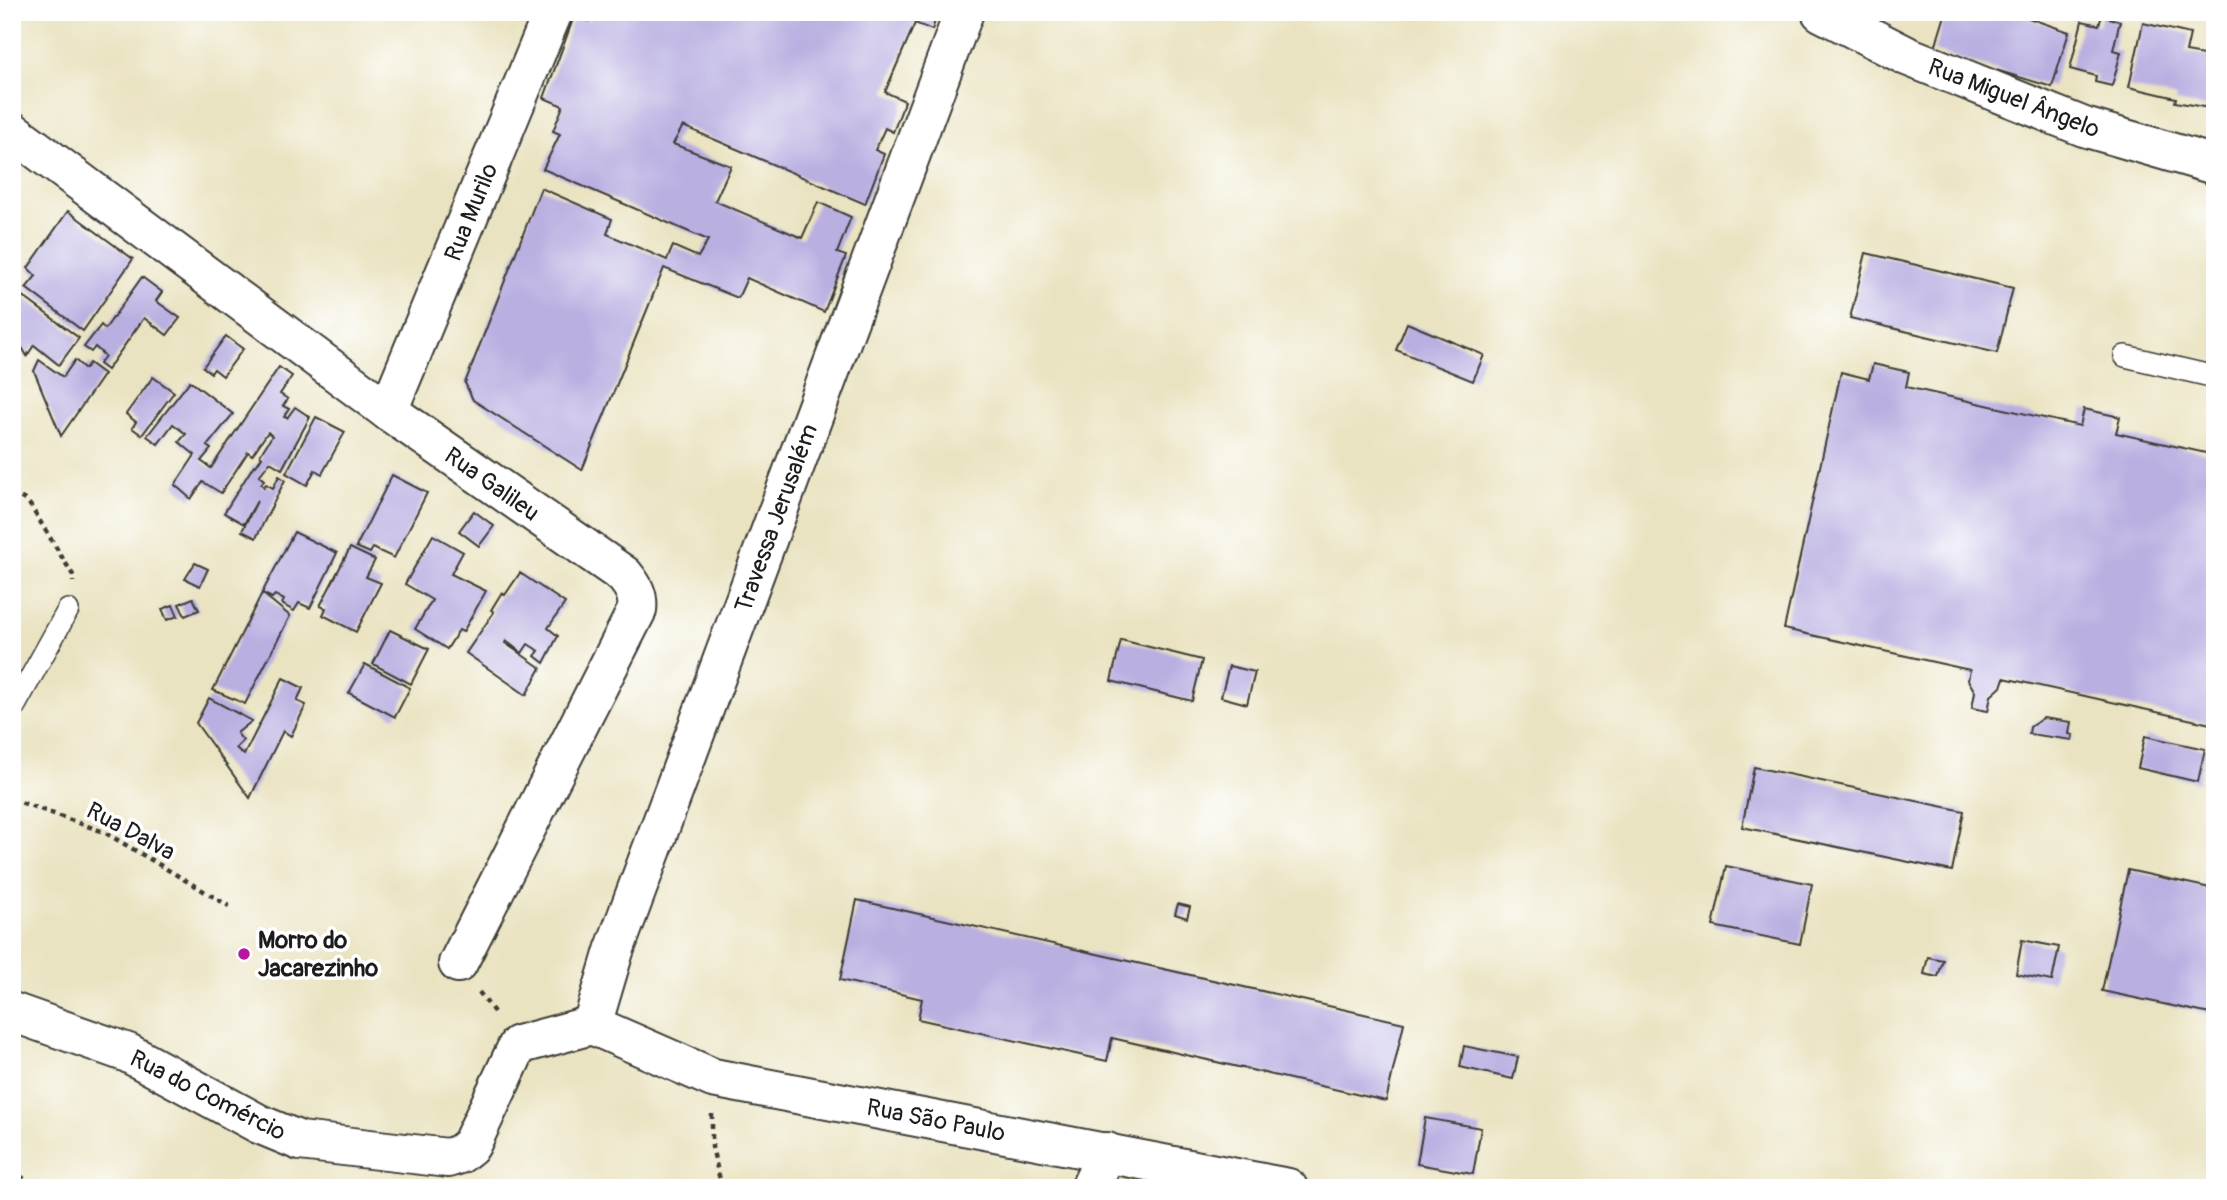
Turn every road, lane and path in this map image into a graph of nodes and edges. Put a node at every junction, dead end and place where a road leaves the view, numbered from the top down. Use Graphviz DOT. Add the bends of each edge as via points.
graph roads {
  1 [pos="553,12"];
  2 [pos="964,12"];
  3 [pos="1821,12"];
  4 [pos="12,131"];
  5 [pos="2215,165"];
  6 [pos="2125,356"];
  7 [pos="2215,377"];
  8 [pos="388,411"];
  9 [pos="12,493"];
  10 [pos="68,610"];
  11 [pos="12,711"];
  12 [pos="12,799"];
  13 [pos="229,906"];
  14 [pos="458,963"];
  15 [pos="12,1012"];
  16 [pos="592,1026"];
  17 [pos="518,1045"];
  18 [pos="713,1078"];
  19 [pos="1107,1152"];
  20 [pos="12,1170"];
  21 [pos="37,1188"];
  22 [pos="722,1188"];
  23 [pos="1090,1188"];
  24 [pos="1288,1188"];
  1 -- 8 [label="street, Rua Murilo"];
  2 -- 16 [label="street, Travessa Jerusalém" via="619,938"];
  3 -- 5 [label="street, Rua Miguel Ângelo" via="1907,57 2084,127"];
  4 -- 8 [label="street, Rua Galileu"];
  6 -- 7 [label="lane"];
  8 -- 14 [label="street, Rua Galileu" via="624,575 638,599 637,610"];
  9 -- 10 [label="path" via="30,505 73,575"];
  10 -- 11 [label="lane"];
  12 -- 13 [label="path, Rua Dalva" via="104,832"];
  14 -- 17 [label="path"];
  15 -- 17 [label="street, Rua do Comércio" via="128,1053 259,1124 300,1141 448,1158 471,1145"];
  16 -- 17 [label="street"];
  16 -- 18 [label="street, Rua São Paulo"];
  18 -- 19 [label="street, Rua São Paulo"];
  18 -- 22 [label="path" via="712,1147"];
  19 -- 23 [label="street"];
  19 -- 24 [label="street, Rua São Paulo"];
  20 -- 21 [label="path"];
}
